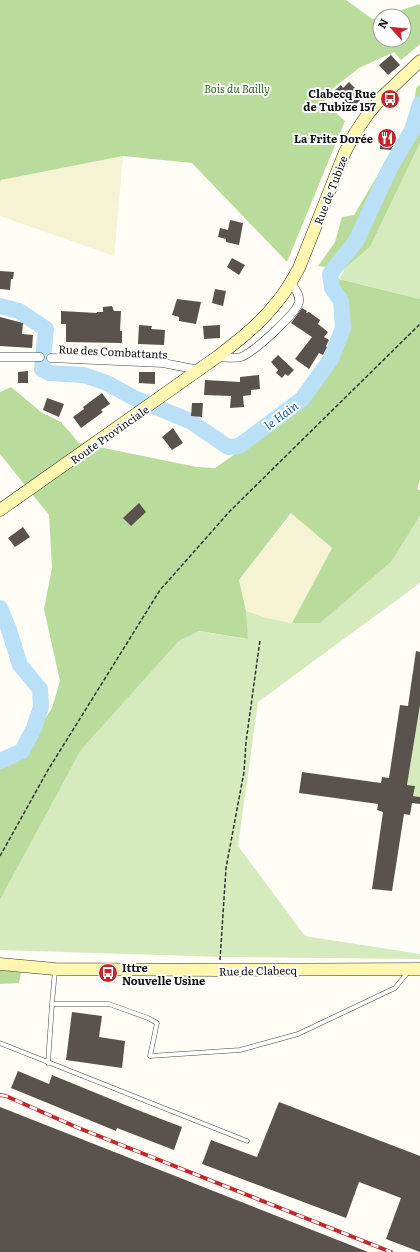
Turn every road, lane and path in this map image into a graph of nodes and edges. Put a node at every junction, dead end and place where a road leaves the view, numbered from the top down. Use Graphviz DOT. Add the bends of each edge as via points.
graph roads {
  1 [pos="420,61"];
  2 [pos="307,249"];
  3 [pos="290,283"];
  4 [pos="420,324"];
  5 [pos="0,357"];
  6 [pos="40,357"];
  7 [pos="217,357"];
  8 [pos="50,358"];
  9 [pos="199,370"];
  10 [pos="0,510"];
  11 [pos="260,640"];
  12 [pos="0,856"];
  13 [pos="0,964"];
  14 [pos="55,969"];
  15 [pos="416,969"];
  16 [pos="219,970"];
  17 [pos="52,1004"];
  18 [pos="0,1043"];
  19 [pos="48,1063"];
  20 [pos="247,1141"];
  1 -- 2 [label="main road, Rue de Tubize" via="383,96 355,133 335,176"];
  2 -- 3 [label="main road, Route Provinciale"];
  3 -- 7 [label="main road, Route Provinciale" via="263,318"];
  3 -- 7 [label="street" via="299,295 299,303 281,326 252,351 240,357"];
  4 -- 12 [label="path" via="230,511 160,590 48,770"];
  5 -- 6 [label="street"];
  7 -- 9 [label="main road, Route Provinciale"];
  8 -- 9 [label="street, Rue des Combattants" via="163,363"];
  9 -- 10 [label="main road, Route Provinciale"];
  11 -- 16 [label="path" via="244,772 226,868"];
  13 -- 14 [label="main road, Rue de Clabecq"];
  14 -- 16 [label="main road, Rue de Clabecq"];
  14 -- 17 [label="lane"];
  15 -- 16 [label="main road, Rue de Clabecq"];
  15 -- 17 [label="lane" via="395,988 298,1034 240,1050 150,1056 157,1023 148,1018 109,1004"];
  17 -- 19 [label="lane"];
  18 -- 19 [label="lane"];
  19 -- 20 [label="lane"];
}
